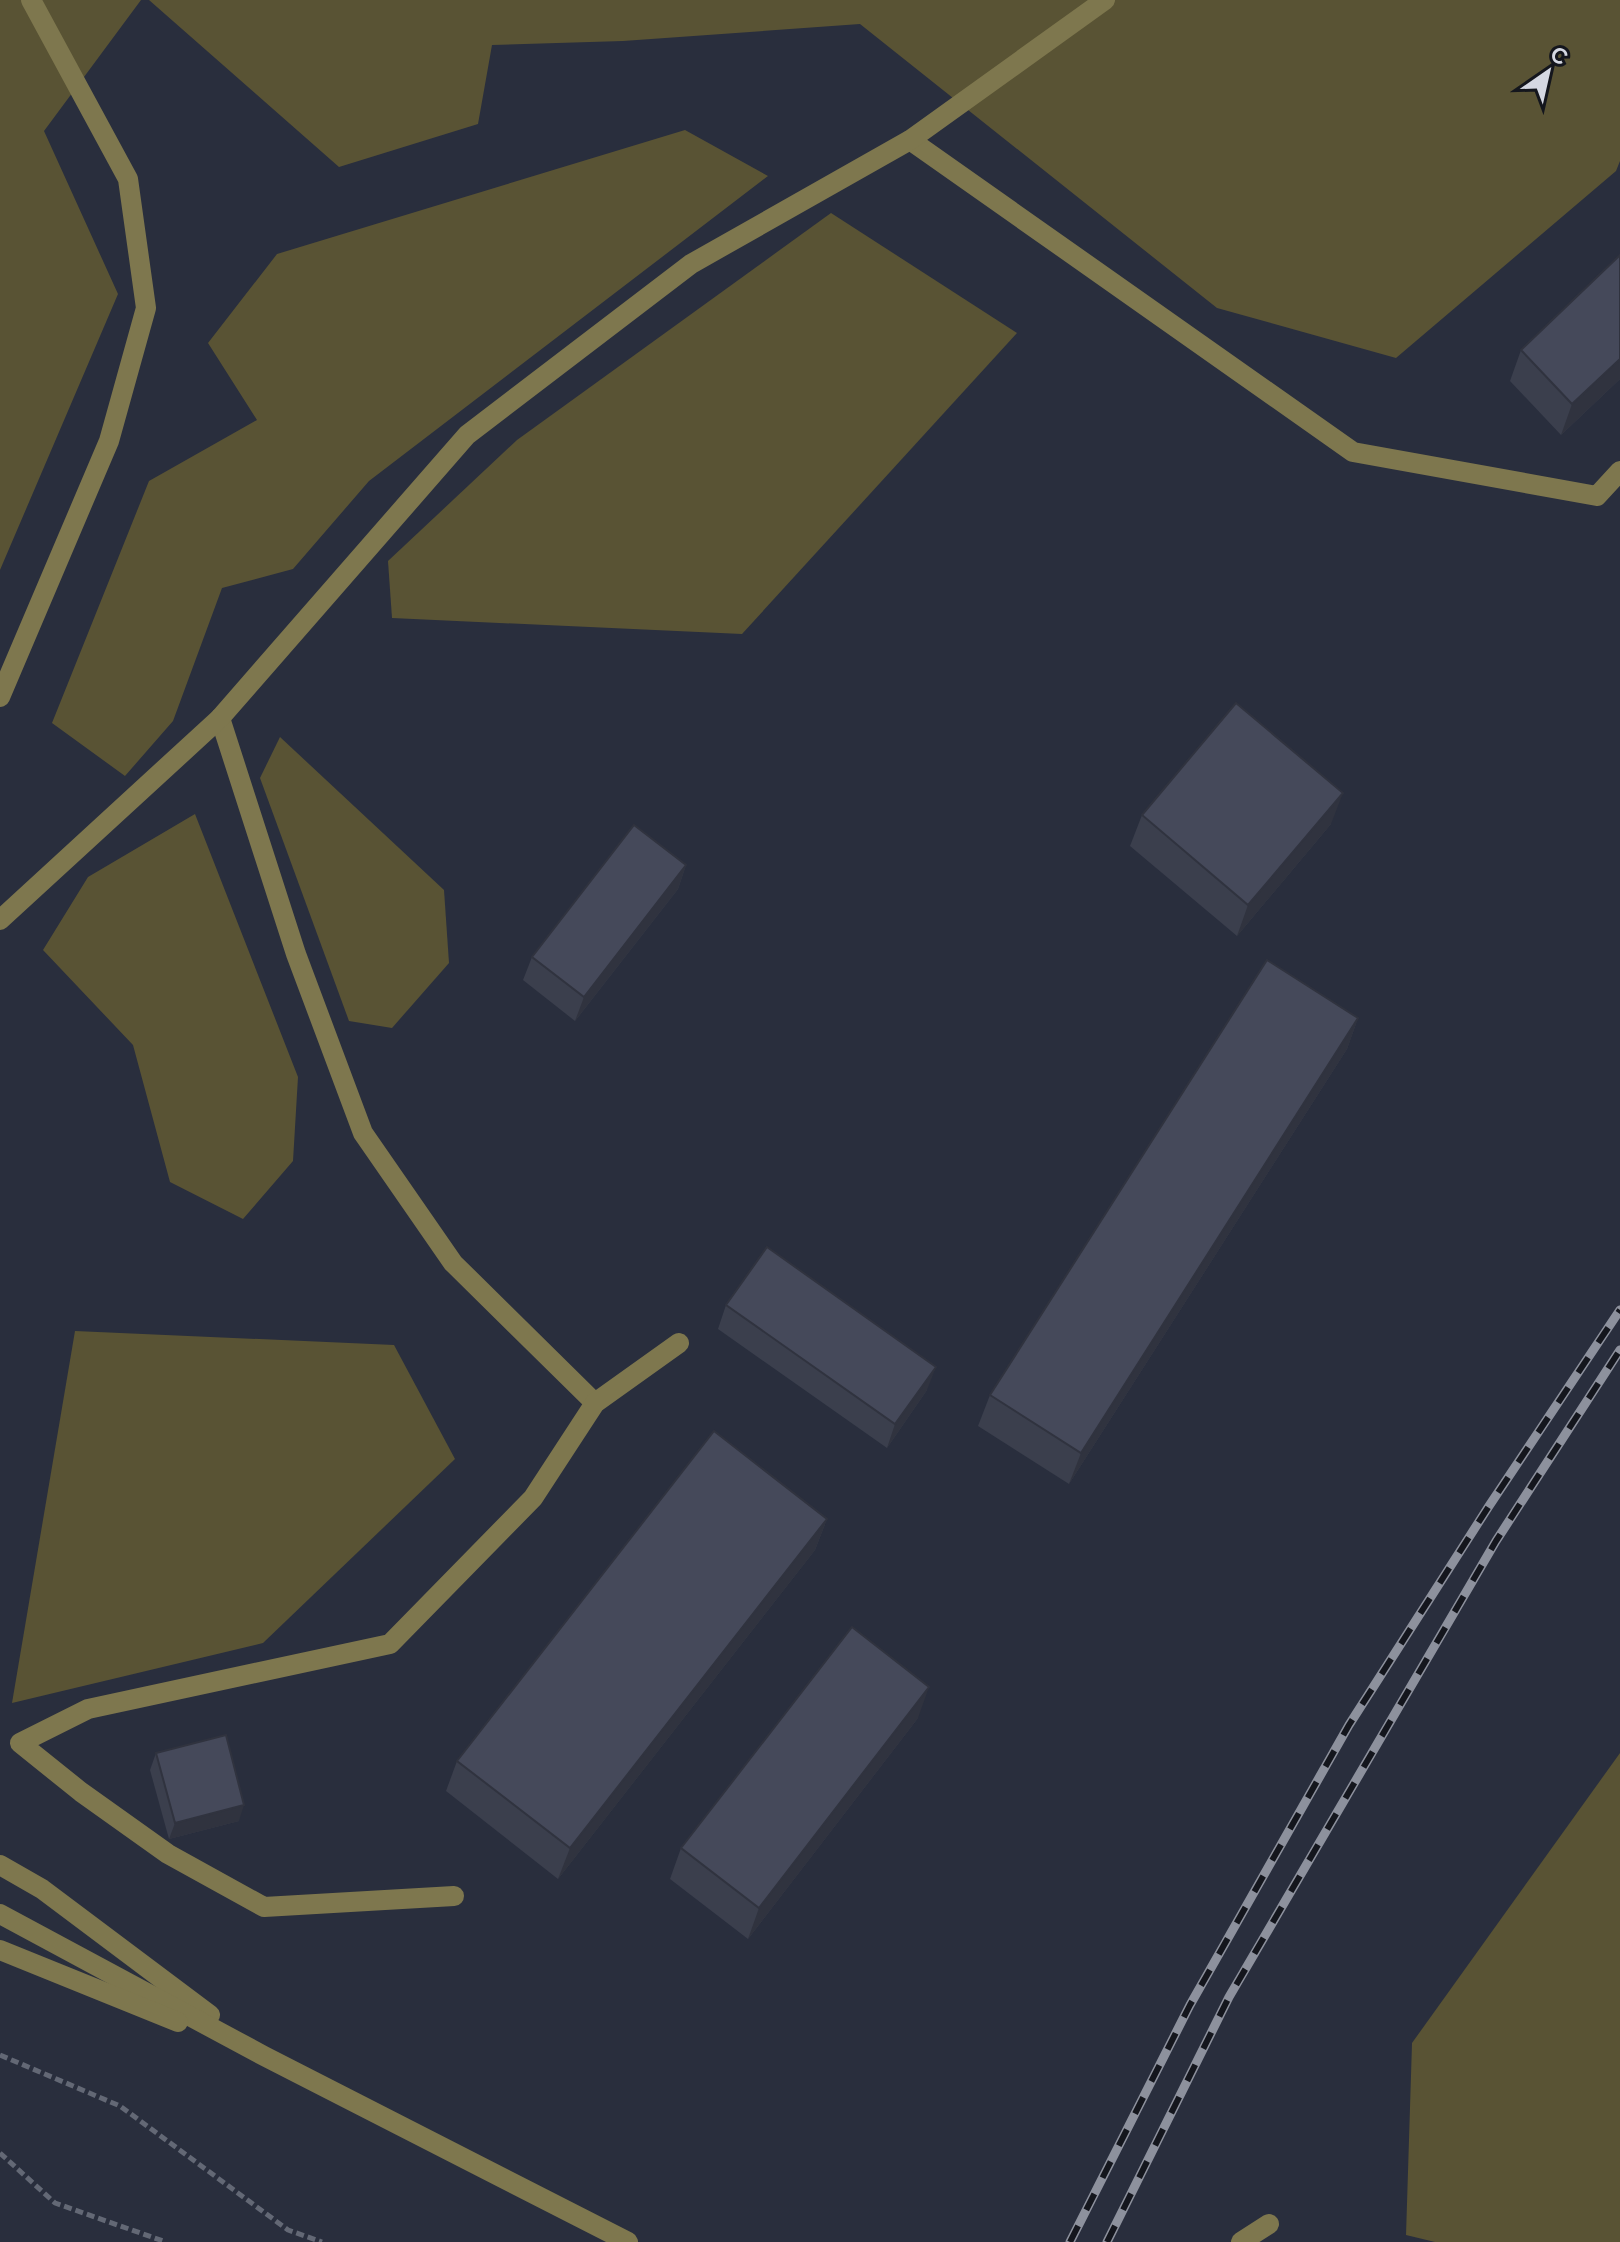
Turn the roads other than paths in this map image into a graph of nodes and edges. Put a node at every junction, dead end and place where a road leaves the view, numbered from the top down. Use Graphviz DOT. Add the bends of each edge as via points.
graph roads {
  1 [pos="31,0"];
  2 [pos="1105,0"];
  3 [pos="910,140"];
  4 [pos="1620,471"];
  5 [pos="0,697"];
  6 [pos="220,718"];
  7 [pos="0,920"];
  8 [pos="679,1343"];
  9 [pos="595,1403"];
  10 [pos="0,1865"];
  11 [pos="454,1896"];
  12 [pos="0,1914"];
  13 [pos="0,1950"];
  14 [pos="264,2056"];
  15 [pos="1269,2224"];
  16 [pos="628,2242"];
  17 [pos="1241,2242"];
  1 -- 5 [label="street" via="128,179 146,308 109,441"];
  2 -- 3 [label="street"];
  3 -- 4 [label="street" via="1353,452 1597,496"];
  3 -- 6 [label="street" via="691,264 467,435"];
  6 -- 7 [label="street"];
  6 -- 9 [label="street" via="296,954 363,1133 453,1263"];
  8 -- 9 [label="street"];
  9 -- 11 [label="street" via="533,1498 390,1644 88,1709 20,1743 168,1854 264,1907"];
  10 -- 14 [label="street" via="42,1889"];
  12 -- 14 [label="street"];
  13 -- 14 [label="street"];
  14 -- 16 [label="street"];
  15 -- 17 [label="street"];
}
